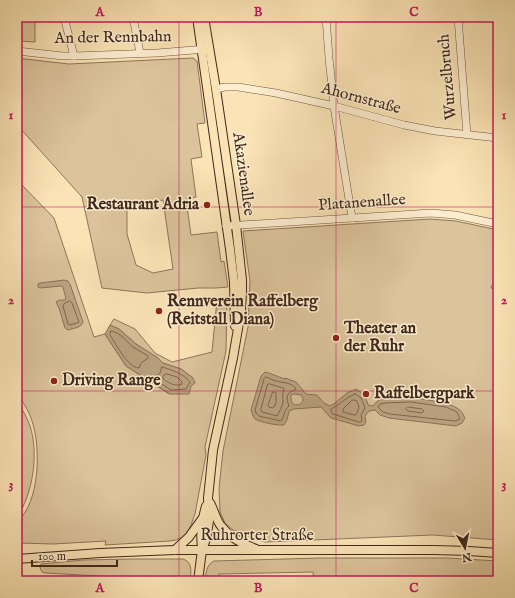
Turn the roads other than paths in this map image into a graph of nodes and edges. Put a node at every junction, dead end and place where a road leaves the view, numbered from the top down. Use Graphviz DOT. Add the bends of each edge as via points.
graph roads {
  1 [pos="64,17"];
  2 [pos="133,17"];
  3 [pos="197,17"];
  4 [pos="204,17"];
  5 [pos="326,17"];
  6 [pos="458,17"];
  7 [pos="478,17"];
  8 [pos="498,18"];
  9 [pos="205,49"];
  10 [pos="17,51"];
  11 [pos="140,53"];
  12 [pos="74,56"];
  13 [pos="216,89"];
  14 [pos="334,106"];
  15 [pos="467,135"];
  16 [pos="498,138"];
  17 [pos="352,218"];
  18 [pos="498,224"];
  19 [pos="236,225"];
  20 [pos="226,226"];
  21 [pos="237,336"];
  22 [pos="208,498"];
  23 [pos="202,518"];
  24 [pos="176,550"];
  25 [pos="202,550"];
  26 [pos="261,550"];
  27 [pos="498,554"];
  28 [pos="17,559"];
  29 [pos="198,577"];
  1 -- 12 [label="street"];
  2 -- 11 [label="street"];
  3 -- 9 [label="main road, Akazienallee"];
  4 -- 9 [label="main road, Akazienallee"];
  5 -- 14 [label="street"];
  6 -- 15 [label="street, Wurzelbruch"];
  7 -- 8 [label="street"];
  9 -- 11 [label="street, An der Rennbahn"];
  9 -- 13 [label="main road, Akazienallee"];
  9 -- 20 [label="main road, Akazienallee"];
  10 -- 12 [label="street, An der Rennbahn"];
  11 -- 12 [label="street, An der Rennbahn"];
  13 -- 14 [label="street, Ahornstraße" via="238,87"];
  13 -- 19 [label="main road, Akazienallee"];
  14 -- 15 [label="street, Ahornstraße" via="404,125"];
  14 -- 17 [label="street"];
  15 -- 16 [label="street, Ahornstraße"];
  17 -- 18 [label="street, Platanenallee" via="431,213"];
  17 -- 19 [label="street, Platanenallee"];
  19 -- 20 [label="street, Platanenallee"];
  19 -- 21 [label="main road, Akazienallee" via="242,292"];
  20 -- 21 [label="main road, Akazienallee" via="234,282 234,321"];
  21 -- 22 [label="main road, Akazienallee" via="213,450"];
  22 -- 23 [label="main road, Akazienallee"];
  22 -- 25 [label="main road, Akazienallee" via="209,521"];
  22 -- 26 [label="main road" via="221,525 233,538"];
  23 -- 24 [label="main road"];
  23 -- 25 [label="main road, Akazienallee"];
  24 -- 25 [label="main road, Ruhrorter Straße"];
  24 -- 28 [label="main road, Ruhrorter Straße"];
  25 -- 26 [label="main road, Ruhrorter Straße"];
  25 -- 29 [label="main road"];
  26 -- 27 [label="main road, Ruhrorter Straße" via="434,550"];
}
